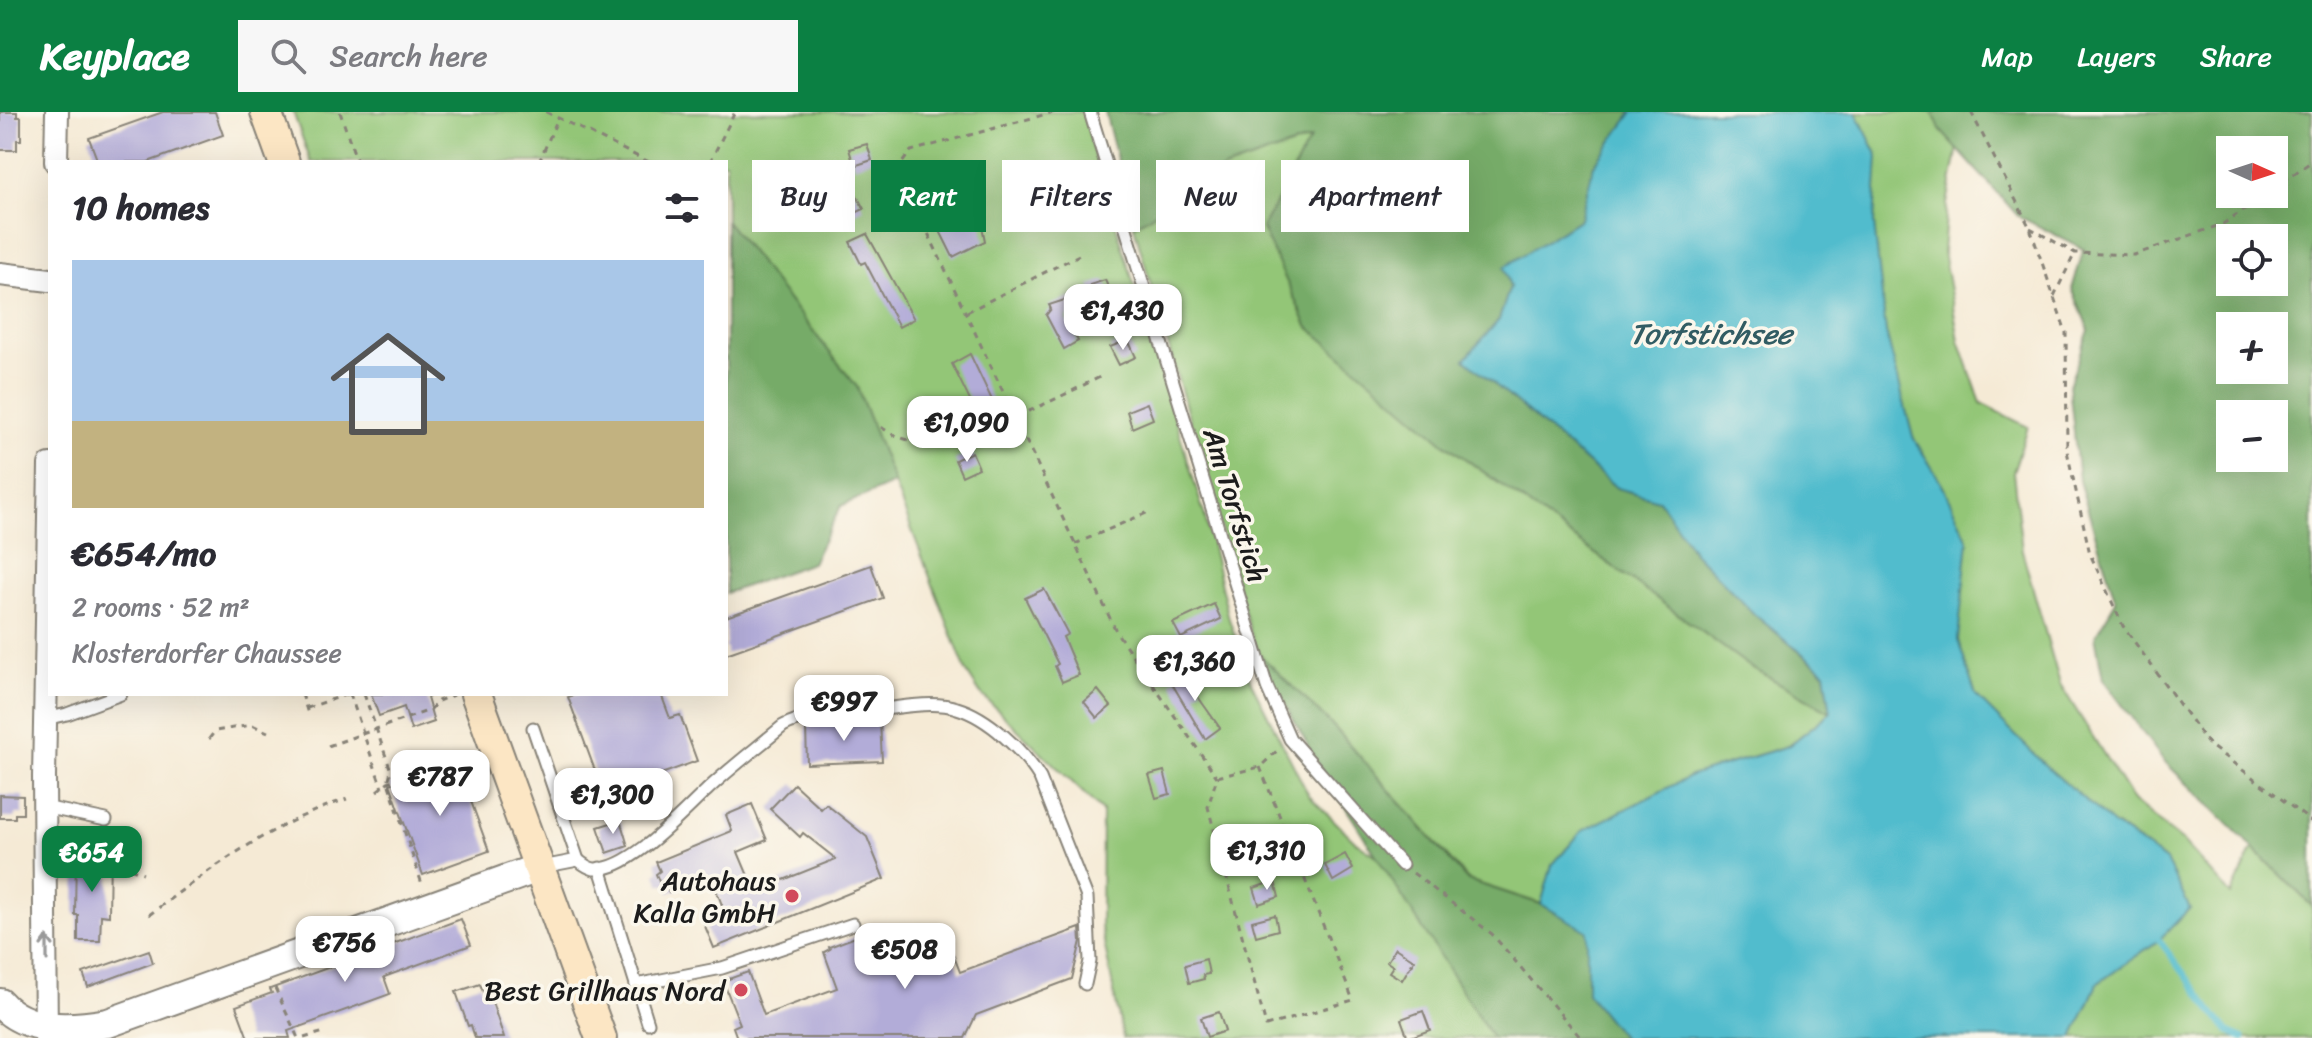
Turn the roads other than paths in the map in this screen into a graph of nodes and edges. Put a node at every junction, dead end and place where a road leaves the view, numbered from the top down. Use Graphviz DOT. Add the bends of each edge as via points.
graph roads {
  1 [pos="57,112"];
  2 [pos="266,112"];
  3 [pos="1090,112"];
  4 [pos="56,160"];
  5 [pos="283,160"];
  6 [pos="0,274"];
  7 [pos="48,280"];
  8 [pos="48,637"];
  9 [pos="116,696"];
  10 [pos="477,696"];
  11 [pos="45,719"];
  12 [pos="533,728"];
  13 [pos="44,807"];
  14 [pos="106,820"];
  15 [pos="578,860"];
  16 [pos="1402,865"];
  17 [pos="538,868"];
  18 [pos="600,868"];
  19 [pos="853,924"];
  20 [pos="1085,984"];
  21 [pos="636,985"];
  22 [pos="0,1003"];
  23 [pos="648,1023"];
  24 [pos="46,1032"];
  25 [pos="601,1038"];
  1 -- 4 [label="street"];
  2 -- 5 [label="main road"];
  3 -- 16 [label="lane, Am Torfstich" via="1267,687 1290,739"];
  6 -- 7 [label="street"];
  8 -- 11 [label="street"];
  9 -- 11 [label="lane"];
  10 -- 17 [label="main road"];
  11 -- 13 [label="street"];
  12 -- 15 [label="lane"];
  13 -- 14 [label="lane"];
  24 -- 13 [label="street, one-way"];
  15 -- 17 [label="lane"];
  15 -- 18 [label="lane"];
  17 -- 24 [label="street" via="108,1023"];
  17 -- 25 [label="main road"];
  18 -- 20 [label="lane" via="663,834 707,790 796,719 900,707 956,707 1017,748 1040,778 1087,897 1090,961"];
  18 -- 21 [label="lane"];
  19 -- 21 [label="lane" via="722,968"];
  21 -- 23 [label="lane"];
  22 -- 24 [label="street"];
}
